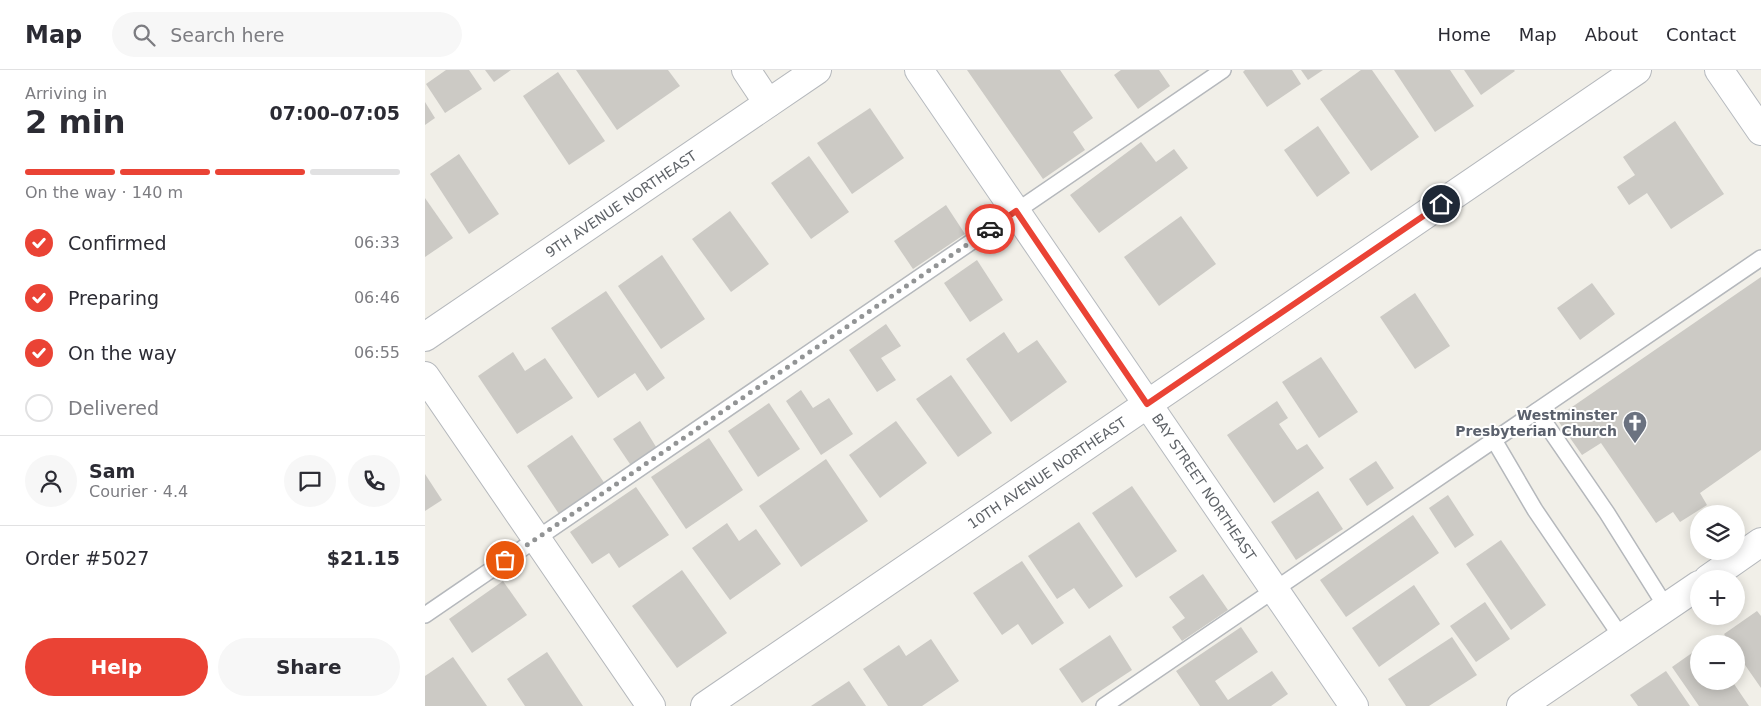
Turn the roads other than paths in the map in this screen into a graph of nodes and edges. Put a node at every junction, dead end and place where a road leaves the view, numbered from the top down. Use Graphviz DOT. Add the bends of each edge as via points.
graph roads {
  1 [pos="746,70"];
  2 [pos="817,70"];
  3 [pos="919,70"];
  4 [pos="1223,70"];
  5 [pos="1637,70"];
  6 [pos="1719,70"];
  7 [pos="768,103"];
  8 [pos="1761,131"];
  9 [pos="1016,211"];
  10 [pos="1761,258"];
  11 [pos="425,338"];
  12 [pos="425,376"];
  13 [pos="1147,404"];
  14 [pos="1537,411"];
  15 [pos="1494,440"];
  16 [pos="536,538"];
  17 [pos="1761,542"];
  18 [pos="1721,570"];
  19 [pos="1275,590"];
  20 [pos="1690,591"];
  21 [pos="1666,607"];
  22 [pos="425,614"];
  23 [pos="1622,638"];
  24 [pos="651,706"];
  25 [pos="705,706"];
  26 [pos="1105,706"];
  27 [pos="1354,706"];
  28 [pos="1521,706"];
  1 -- 7 [label="street"];
  2 -- 7 [label="street, 9TH AVENUE NORTHEAST"];
  3 -- 9 [label="street, BAY STREET NORTHEAST"];
  4 -- 9 [label="lane"];
  5 -- 13 [label="street, 10TH AVENUE NORTHEAST"];
  6 -- 8 [label="street"];
  7 -- 11 [label="street, 9TH AVENUE NORTHEAST"];
  9 -- 13 [label="street, BAY STREET NORTHEAST"];
  9 -- 16 [label="lane"];
  10 -- 14 [label="lane"];
  12 -- 16 [label="street"];
  13 -- 19 [label="street, BAY STREET NORTHEAST"];
  13 -- 25 [label="street, 10TH AVENUE NORTHEAST"];
  14 -- 15 [label="lane"];
  14 -- 21 [label="lane"];
  15 -- 19 [label="lane"];
  15 -- 23 [label="lane" via="1535,510"];
  16 -- 22 [label="lane"];
  16 -- 24 [label="street"];
  17 -- 18 [label="street"];
  19 -- 26 [label="lane"];
  19 -- 27 [label="street, BAY STREET NORTHEAST"];
  20 -- 21 [label="street"];
  21 -- 23 [label="street"];
  23 -- 28 [label="street"];
}
